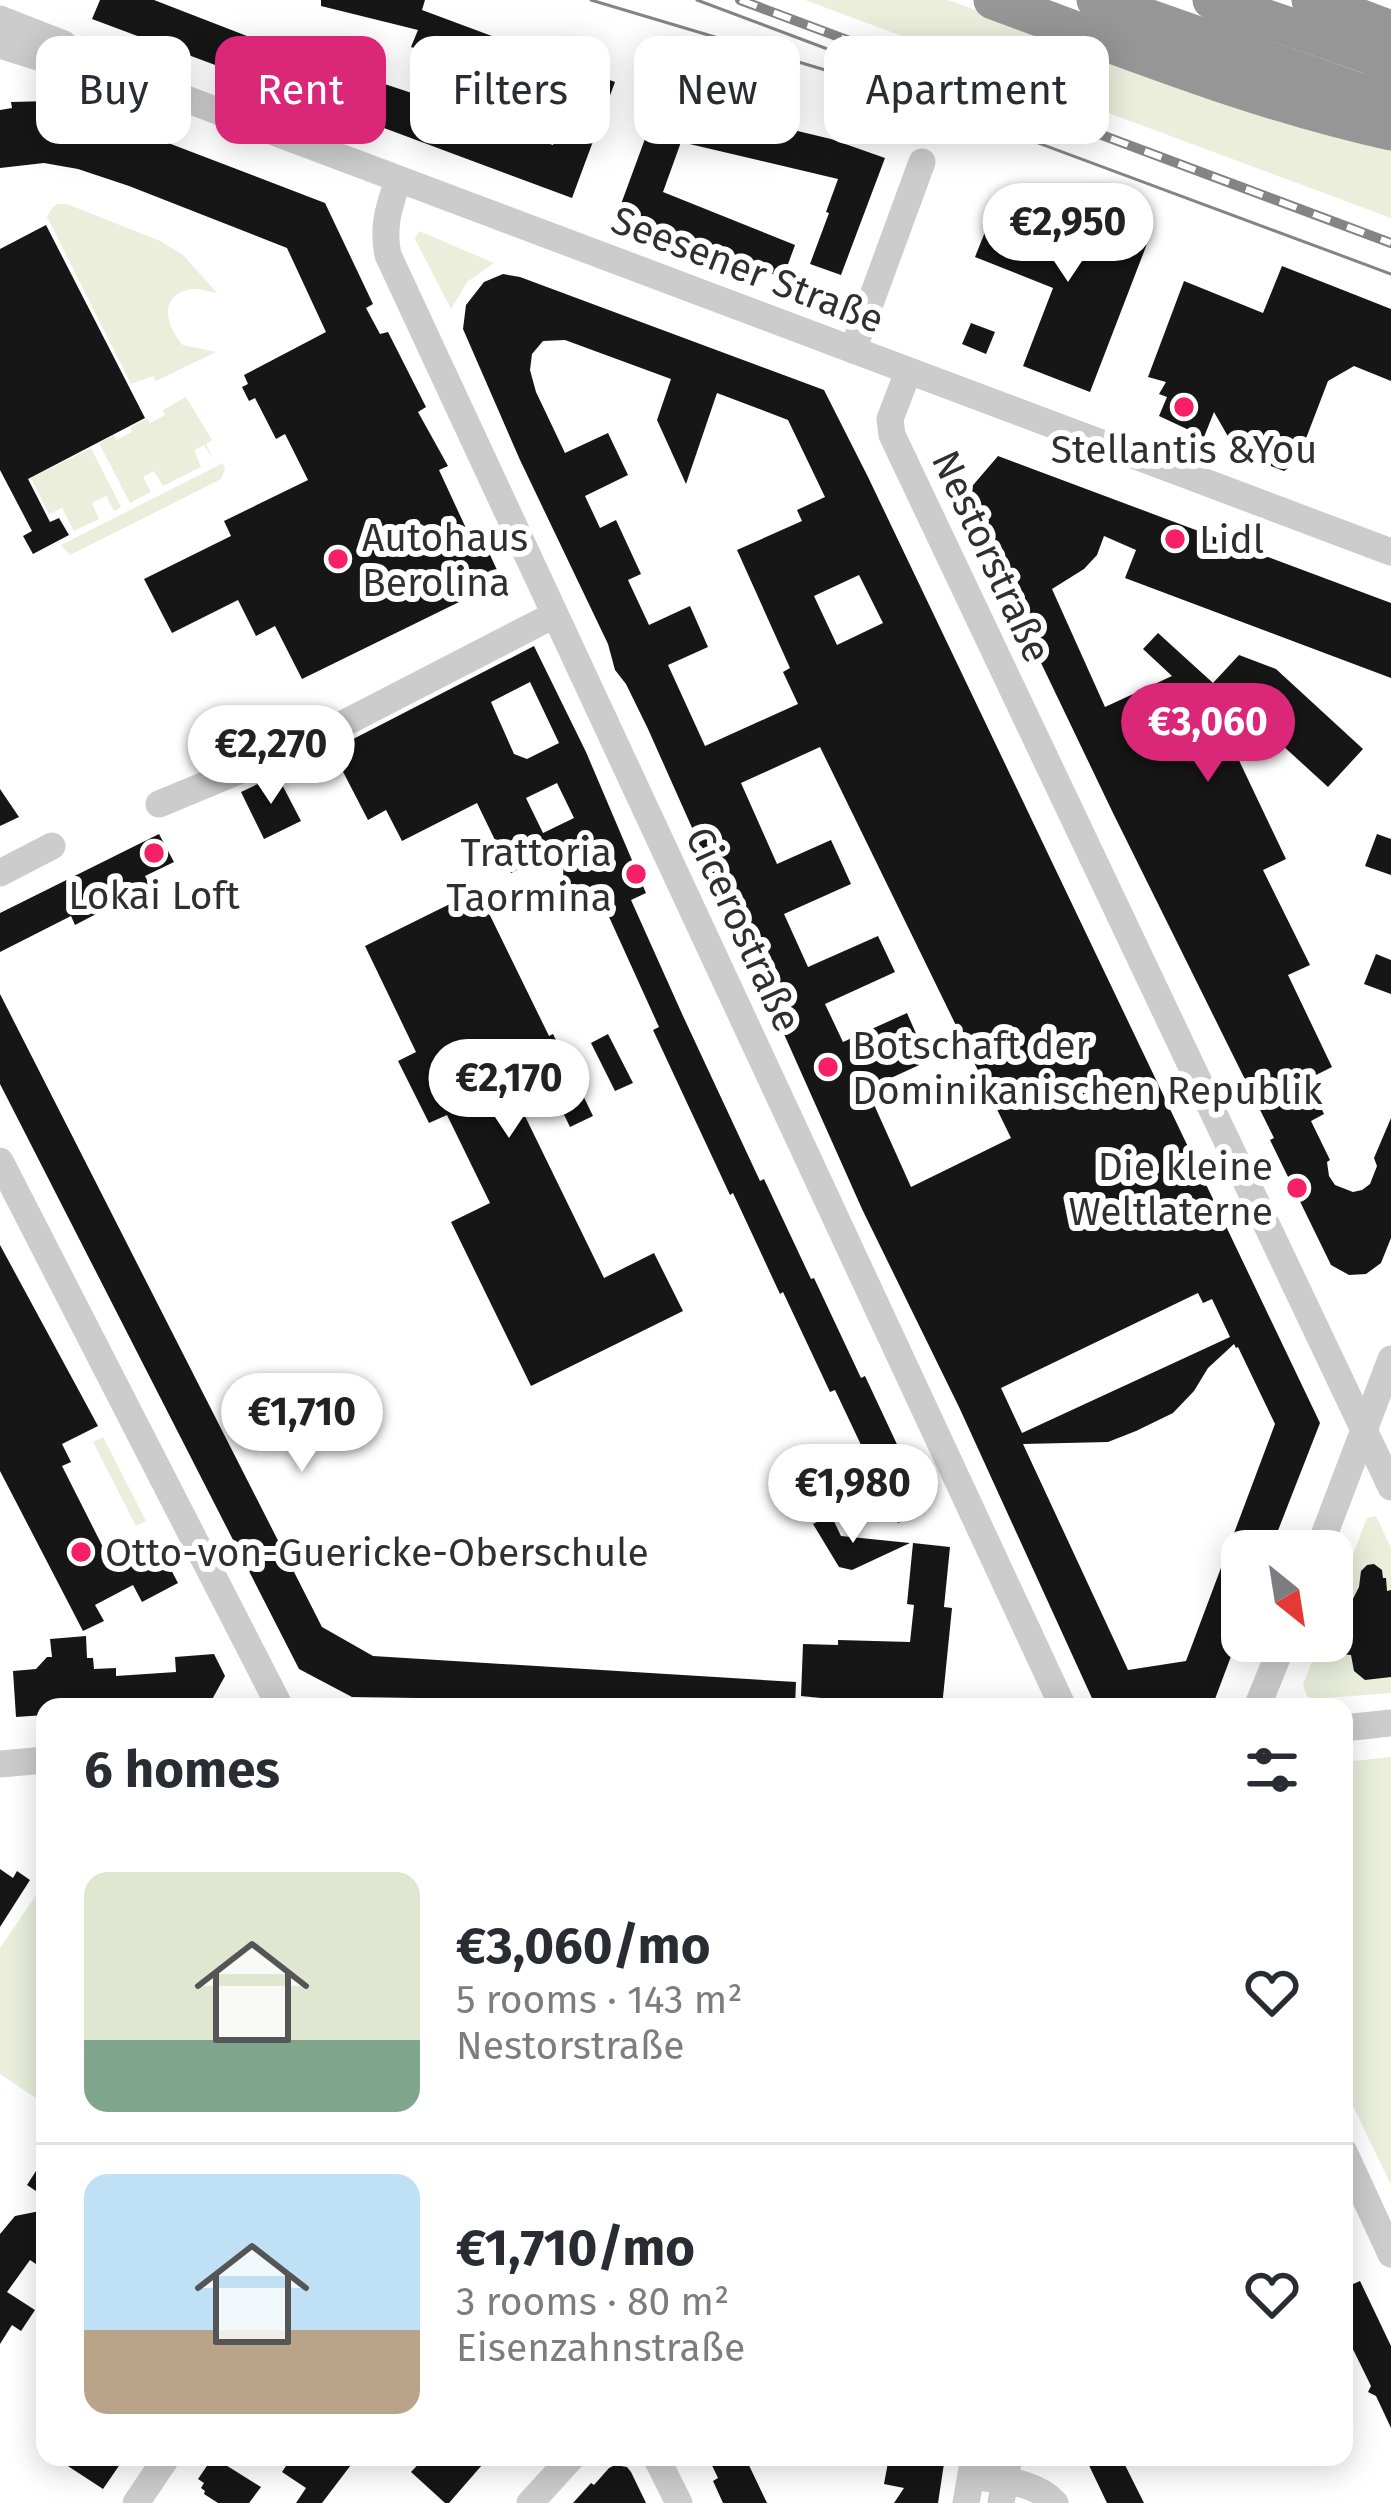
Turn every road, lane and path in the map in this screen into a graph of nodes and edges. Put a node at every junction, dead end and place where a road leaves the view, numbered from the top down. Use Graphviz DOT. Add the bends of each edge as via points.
graph roads {
  1 [pos="993,0"];
  2 [pos="1096,0"];
  3 [pos="1212,0"];
  4 [pos="1312,0"];
  5 [pos="0,19"];
  6 [pos="1391,30"];
  7 [pos="44,36"];
  8 [pos="0,45"];
  9 [pos="36,56"];
  10 [pos="1391,62"];
  11 [pos="1391,101"];
  12 [pos="191,102"];
  13 [pos="1391,131"];
  14 [pos="922,162"];
  15 [pos="398,179"];
  16 [pos="853,350"];
  17 [pos="908,372"];
  18 [pos="1391,552"];
  19 [pos="554,615"];
  20 [pos="159,804"];
  21 [pos="52,846"];
  22 [pos="0,873"];
  23 [pos="0,1161"];
  24 [pos="1391,1359"];
  25 [pos="1364,1429"];
  26 [pos="1391,1487"];
  27 [pos="1326,1530"];
  28 [pos="1275,1662"];
  29 [pos="275,1698"];
  30 [pos="1059,1698"];
  31 [pos="1261,1698"];
  32 [pos="1391,1723"];
  33 [pos="1353,1727"];
  34 [pos="36,1761"];
  35 [pos="0,1764"];
  36 [pos="1353,2172"];
  37 [pos="1391,2254"];
  38 [pos="161,2466"];
  39 [pos="564,2466"];
  40 [pos="660,2466"];
  41 [pos="970,2479"];
  42 [pos="1005,2480"];
  43 [pos="136,2503"];
  44 [pos="530,2503"];
  45 [pos="679,2503"];
  46 [pos="1055,2503"];
  1 -- 13 [label="highway" via="1283,104"];
  2 -- 11 [label="highway"];
  3 -- 10 [label="highway"];
  4 -- 6 [label="highway"];
  5 -- 7 [label="street, Seesener Straße"];
  8 -- 9 [label="street, Seesener Straße"];
  12 -- 15 [label="street, Seesener Straße"];
  14 -- 16 [label="street"];
  15 -- 16 [label="street, Seesener Straße"];
  15 -- 19 [label="street, Cicerostraße" via="386,212 388,255"];
  16 -- 17 [label="street, Seesener Straße"];
  17 -- 18 [label="street, Seesener Straße"];
  17 -- 25 [label="street, Nestorstraße" via="892,435"];
  19 -- 20 [label="street" via="302,745"];
  19 -- 30 [label="street, Cicerostraße"];
  21 -- 22 [label="street"];
  23 -- 29 [label="street"];
  24 -- 25 [label="street"];
  25 -- 26 [label="street, Nestorstraße"];
  25 -- 27 [label="street"];
  28 -- 31 [label="street"];
  32 -- 33 [label="street"];
  34 -- 35 [label="street"];
  36 -- 37 [label="street"];
  38 -- 43 [label="street"];
  39 -- 44 [label="street"];
  40 -- 45 [label="street"];
  41 -- 42 [label="street"];
  42 -- 46 [label="street"];
}
